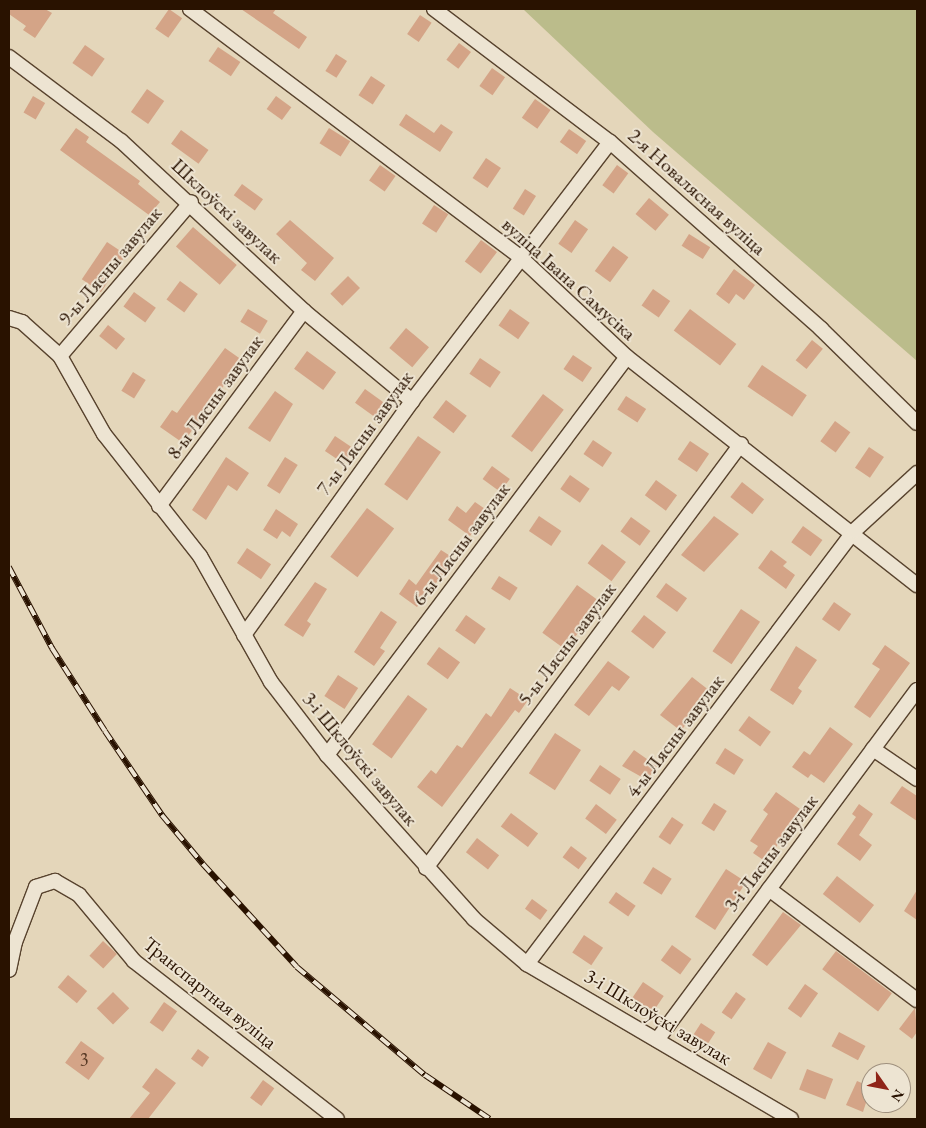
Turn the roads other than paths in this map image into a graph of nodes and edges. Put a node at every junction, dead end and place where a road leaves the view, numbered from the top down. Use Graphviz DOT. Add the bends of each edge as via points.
graph roads {
  1 [pos="190,9"];
  2 [pos="434,9"];
  3 [pos="9,57"];
  4 [pos="610,142"];
  5 [pos="191,202"];
  6 [pos="520,257"];
  7 [pos="304,311"];
  8 [pos="9,318"];
  9 [pos="60,356"];
  10 [pos="627,357"];
  11 [pos="412,401"];
  12 [pos="917,423"];
  13 [pos="741,444"];
  14 [pos="917,473"];
  15 [pos="159,506"];
  16 [pos="854,532"];
  17 [pos="917,585"];
  18 [pos="244,635"];
  19 [pos="917,690"];
  20 [pos="873,749"];
  21 [pos="327,755"];
  22 [pos="917,779"];
  23 [pos="426,868"];
  24 [pos="769,889"];
  25 [pos="527,964"];
  26 [pos="9,970"];
  27 [pos="917,1000"];
  28 [pos="656,1040"];
  29 [pos="337,1119"];
  30 [pos="791,1119"];
  1 -- 6 [label="street, вуліца Івана Самусіка"];
  2 -- 4 [label="street, 2-я Новалясная вуліца"];
  3 -- 5 [label="street, Шклоўскі завулак" via="121,141"];
  4 -- 6 [label="street, 7-ы Лясны завулак"];
  4 -- 12 [label="street, 2-я Новалясная вуліца" via="821,329"];
  5 -- 7 [label="street, Шклоўскі завулак"];
  5 -- 9 [label="street, 9-ы Лясны завулак"];
  6 -- 10 [label="street, вуліца Івана Самусіка"];
  6 -- 11 [label="street, 7-ы Лясны завулак"];
  7 -- 11 [label="street, Шклоўскі завулак"];
  7 -- 15 [label="street, 8-ы Лясны завулак"];
  8 -- 9 [label="street, 3-і Шклоўскі завулак" via="22,322"];
  9 -- 15 [label="street, 3-і Шклоўскі завулак" via="104,434"];
  10 -- 13 [label="street, вуліца Івана Самусіка"];
  10 -- 21 [label="street, 6-ы Лясны завулак"];
  11 -- 18 [label="street, 7-ы Лясны завулак"];
  13 -- 16 [label="street, вуліца Івана Самусіка"];
  13 -- 23 [label="street, 5-ы Лясны завулак"];
  14 -- 16 [label="street, 4-ы Лясны завулак"];
  15 -- 18 [label="street, 3-і Шклоўскі завулак" via="200,556"];
  16 -- 17 [label="street, вуліца Івана Самусіка"];
  16 -- 25 [label="street, 4-ы Лясны завулак"];
  18 -- 21 [label="street, 3-і Шклоўскі завулак" via="271,682"];
  19 -- 20 [label="street, 3-і Лясны завулак"];
  20 -- 22 [label="street"];
  20 -- 24 [label="street, 3-і Лясны завулак"];
  21 -- 23 [label="street, 3-і Шклоўскі завулак"];
  23 -- 25 [label="street, 3-і Шклоўскі завулак" via="474,919"];
  24 -- 27 [label="street"];
  24 -- 28 [label="street, 3-і Лясны завулак"];
  25 -- 28 [label="street, 3-і Шклоўскі завулак"];
  26 -- 29 [label="street, Транспартная вуліца" via="15,942 36,887 55,882 79,895 134,961"];
  28 -- 30 [label="street, 3-і Шклоўскі завулак"];
}
